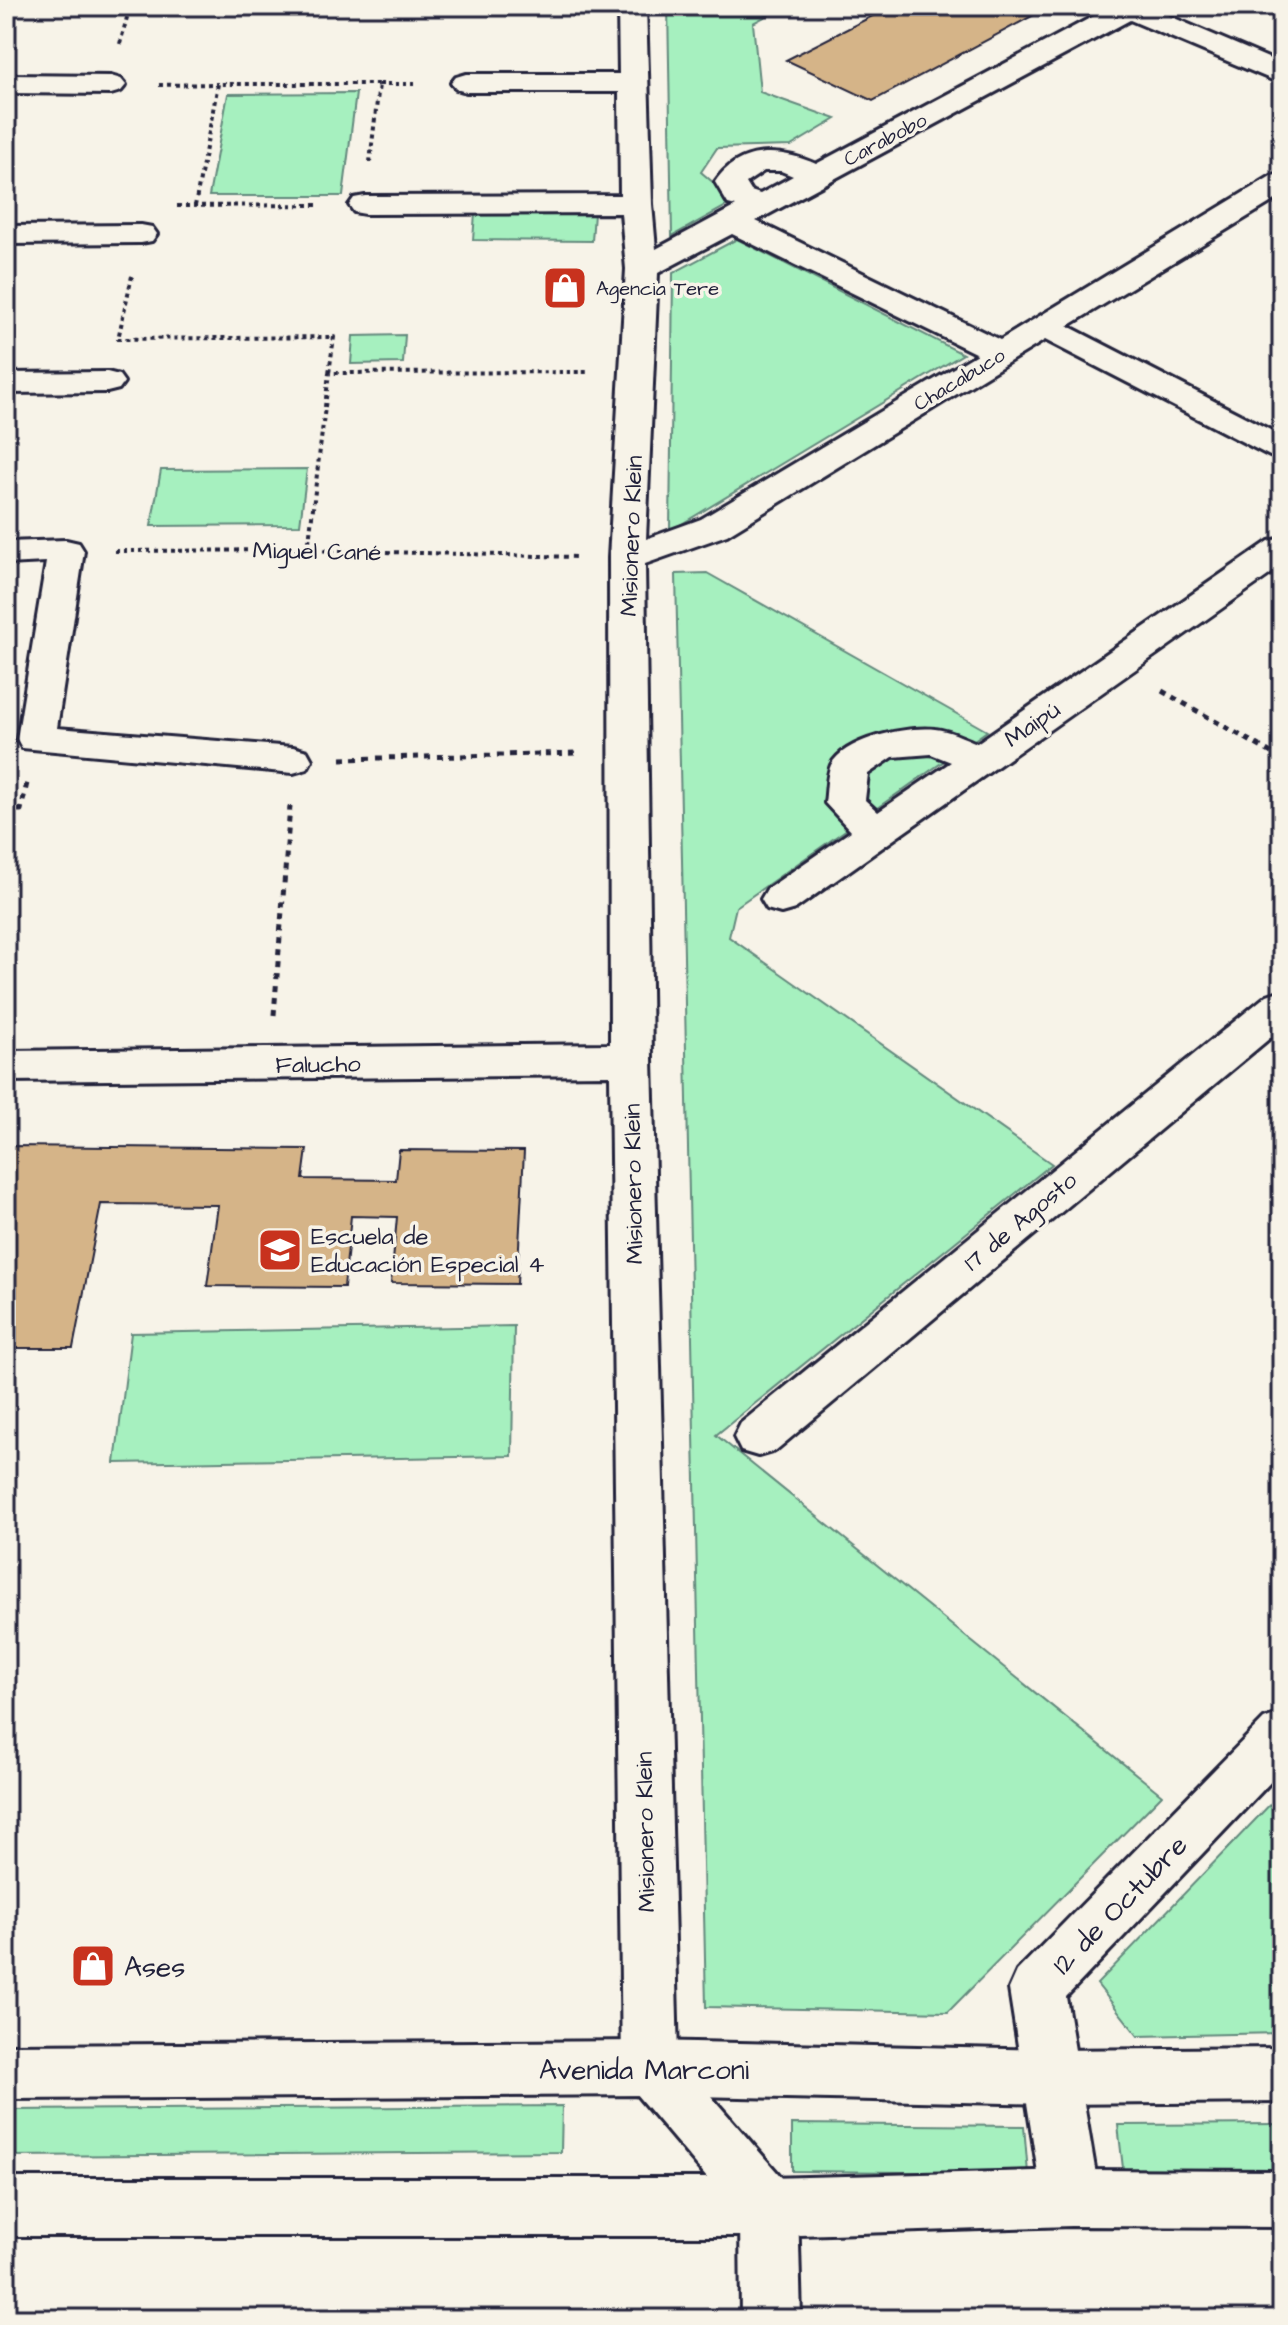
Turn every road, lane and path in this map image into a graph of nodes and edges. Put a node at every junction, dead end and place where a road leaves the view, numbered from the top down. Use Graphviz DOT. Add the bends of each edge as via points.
graph roads {
  1 [pos="632,6"];
  2 [pos="1125,8"];
  3 [pos="1280,71"];
  4 [pos="466,83"];
  5 [pos="633,83"];
  6 [pos="6,84"];
  7 [pos="218,84"];
  8 [pos="111,85"];
  9 [pos="816,176"];
  10 [pos="1282,183"];
  11 [pos="636,204"];
  12 [pos="365,205"];
  13 [pos="762,205"];
  14 [pos="195,206"];
  15 [pos="731,221"];
  16 [pos="141,234"];
  17 [pos="6,235"];
  18 [pos="642,269"];
  19 [pos="1044,327"];
  20 [pos="1001,353"];
  21 [pos="639,372"];
  22 [pos="329,373"];
  23 [pos="107,382"];
  24 [pos="6,383"];
  25 [pos="1282,449"];
  26 [pos="1282,549"];
  27 [pos="308,550"];
  28 [pos="66,551"];
  29 [pos="6,553"];
  30 [pos="627,558"];
  31 [pos="1116,665"];
  32 [pos="628,752"];
  33 [pos="981,759"];
  34 [pos="1282,759"];
  35 [pos="293,760"];
  36 [pos="876,833"];
  37 [pos="781,899"];
  38 [pos="1282,1005"];
  39 [pos="631,1059"];
  40 [pos="268,1064"];
  41 [pos="6,1066"];
  42 [pos="758,1437"];
  43 [pos="1282,1735"];
  44 [pos="650,2068"];
  45 [pos="6,2072"];
  46 [pos="1282,2075"];
  47 [pos="1052,2077"];
  48 [pos="1071,2198"];
  49 [pos="1282,2199"];
  50 [pos="6,2207"];
  51 [pos="769,2207"];
  52 [pos="771,2319"];
  1 -- 5 [label="street, Misionero Klein"];
  2 -- 3 [label="street"];
  2 -- 9 [label="street, Carabobo"];
  4 -- 5 [label="street"];
  5 -- 11 [label="street, Misionero Klein"];
  6 -- 8 [label="street"];
  7 -- 8 [label="path"];
  7 -- 12 [label="path" via="379,84"];
  7 -- 14 [label="path"];
  9 -- 13 [label="street, Carabobo"];
  9 -- 13 [label="street" via="796,164 767,161 741,168 730,182 739,197"];
  10 -- 19 [label="street, Chacabuco"];
  11 -- 12 [label="street"];
  11 -- 18 [label="street, Misionero Klein"];
  12 -- 14 [label="path"];
  13 -- 15 [label="street, Carabobo"];
  14 -- 16 [label="path" via="146,206"];
  15 -- 18 [label="street, Carabobo"];
  15 -- 20 [label="street"];
  16 -- 17 [label="street"];
  16 -- 22 [label="path" via="118,339 334,337"];
  18 -- 21 [label="street, Misionero Klein"];
  19 -- 20 [label="street, Chacabuco"];
  19 -- 25 [label="street"];
  20 -- 30 [label="street, Chacabuco" via="714,527"];
  21 -- 22 [label="path"];
  21 -- 30 [label="street, Misionero Klein"];
  22 -- 27 [label="path"];
  23 -- 24 [label="street"];
  26 -- 31 [label="street, Maipú"];
  27 -- 28 [label="path, Miguel Cané"];
  27 -- 30 [label="path, Miguel Cané"];
  28 -- 29 [label="street"];
  28 -- 35 [label="street" via="36,739"];
  30 -- 32 [label="street, Misionero Klein"];
  31 -- 33 [label="street, Maipú"];
  31 -- 34 [label="path"];
  32 -- 35 [label="path"];
  32 -- 39 [label="street, Misionero Klein"];
  33 -- 36 [label="street, Maipú"];
  33 -- 36 [label="street" via="935,741 884,745 849,768 845,803"];
  35 -- 40 [label="path"];
  36 -- 37 [label="street, Maipú"];
  38 -- 42 [label="street, 17 de Agosto"];
  39 -- 40 [label="street, Falucho"];
  39 -- 44 [label="street, Misionero Klein"];
  40 -- 41 [label="street, Falucho"];
  43 -- 47 [label="street, 12 de Octubre" via="1037,1989"];
  44 -- 45 [label="street, Avenida Marconi"];
  44 -- 47 [label="street, Avenida Marconi"];
  44 -- 51 [label="street"];
  46 -- 47 [label="street, Avenida Marconi"];
  47 -- 48 [label="street, 12 de Octubre"];
  48 -- 49 [label="street"];
  48 -- 51 [label="street"];
  50 -- 51 [label="street"];
  51 -- 52 [label="street"];
}
